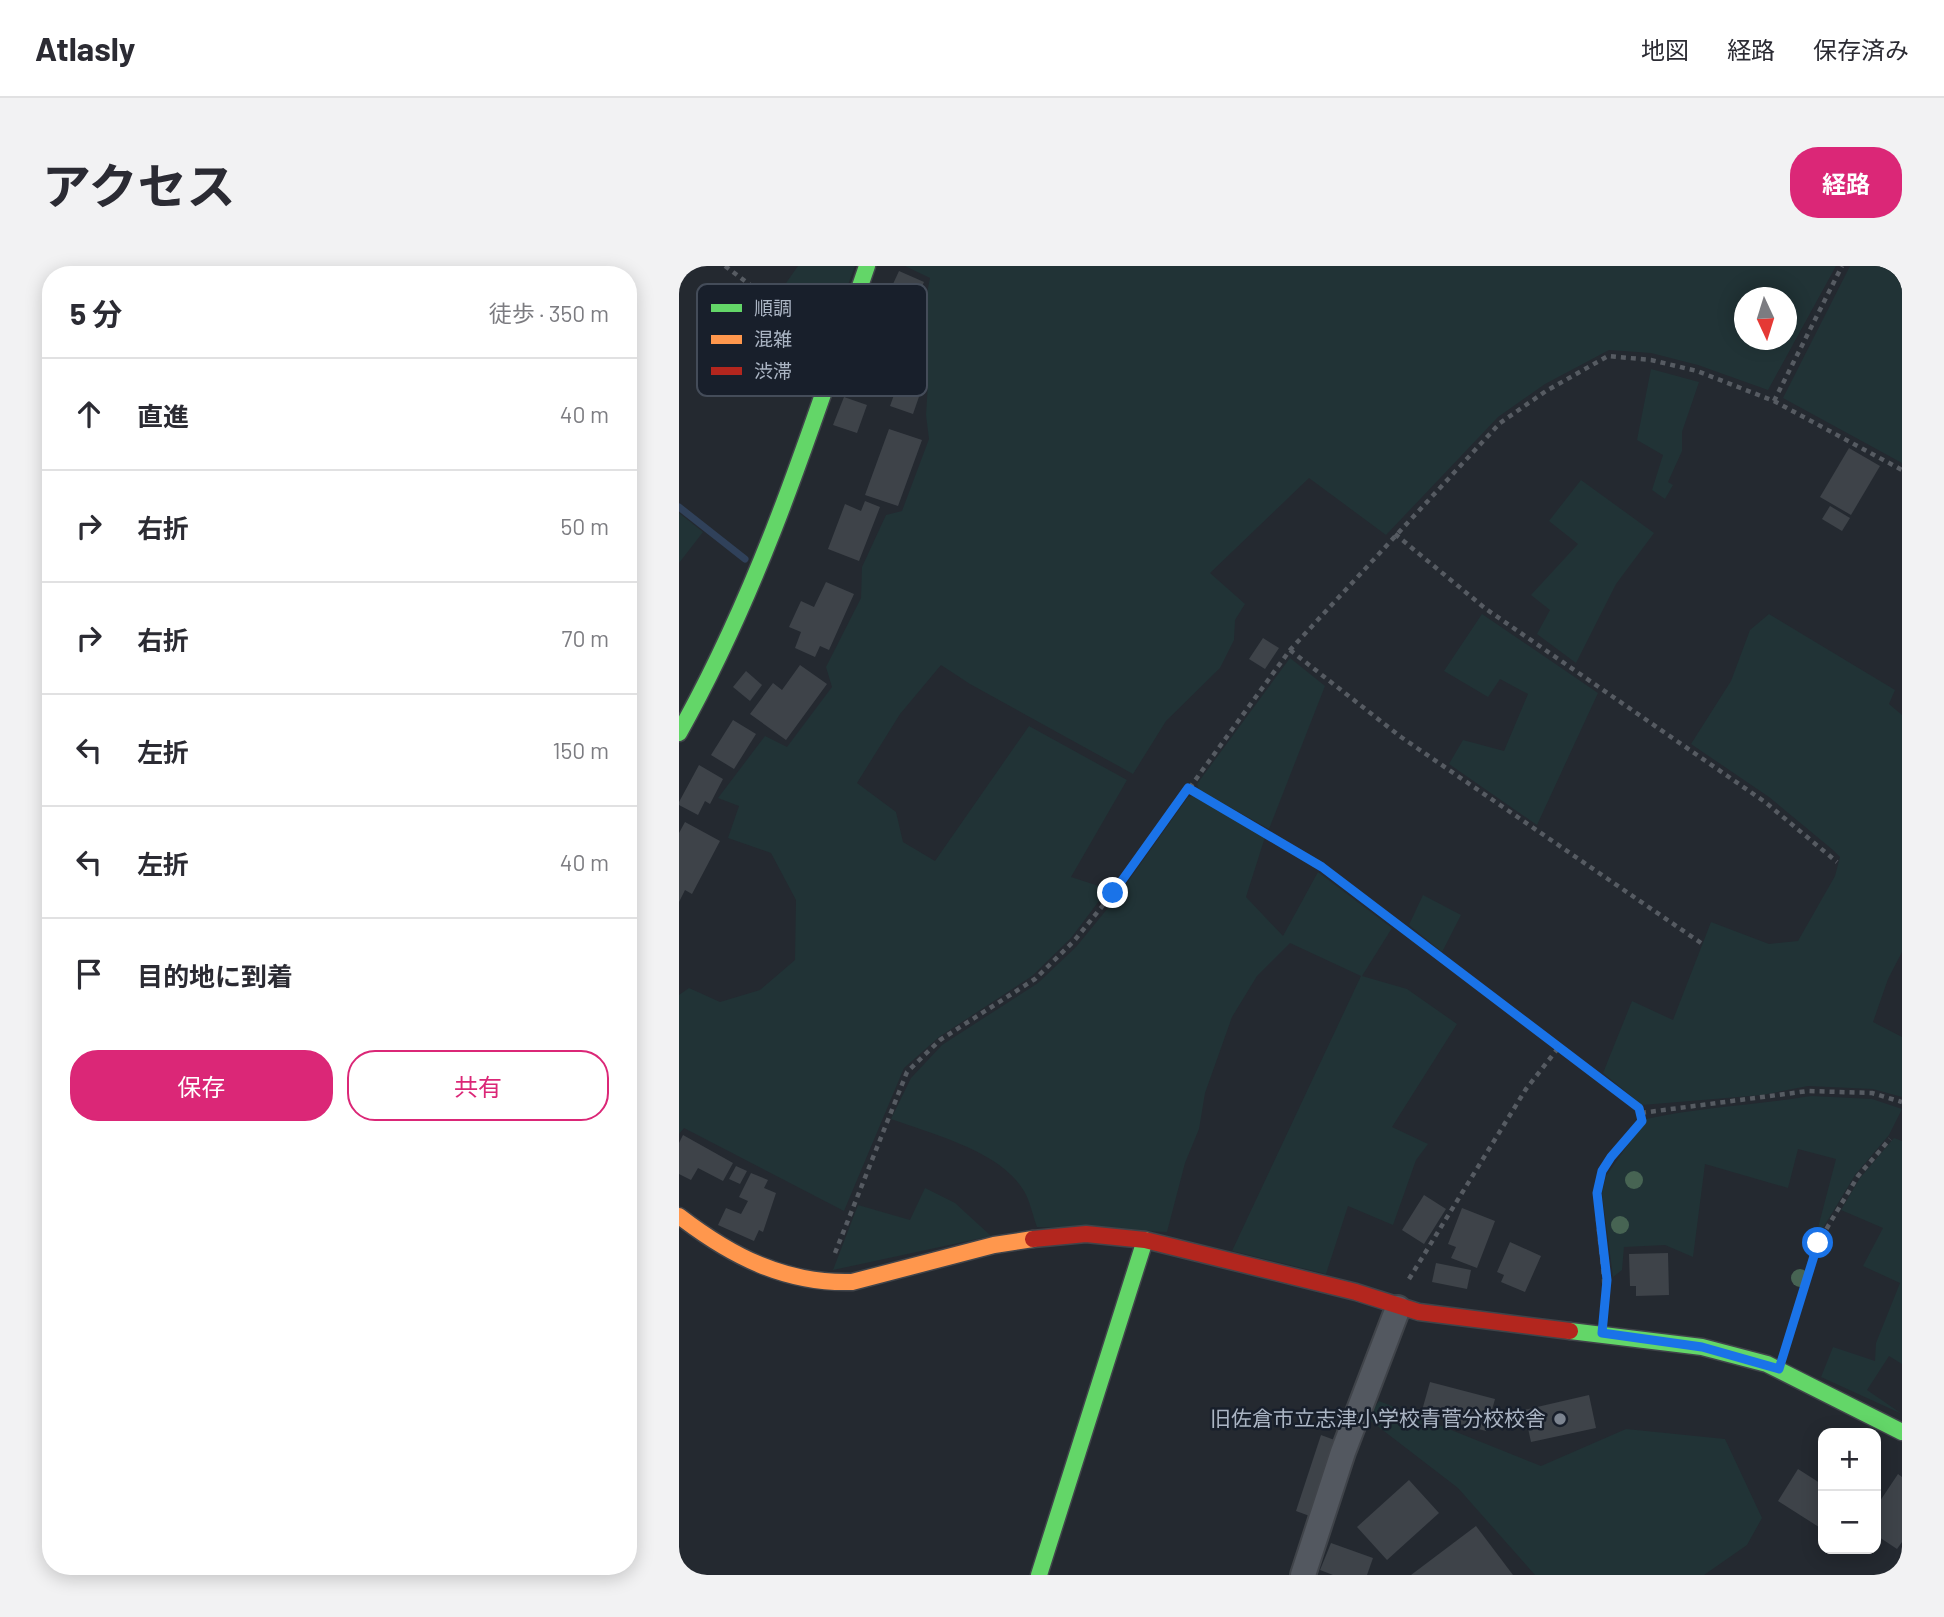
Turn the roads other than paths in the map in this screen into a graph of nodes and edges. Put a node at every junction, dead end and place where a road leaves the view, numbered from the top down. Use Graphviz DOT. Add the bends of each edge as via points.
graph roads {
  1 [pos="867,266"];
  2 [pos="861,284"];
  3 [pos="821,396"];
  4 [pos="679,733"];
  5 [pos="679,1216"];
  6 [pos="1145,1240"];
  7 [pos="1395,1307"];
  8 [pos="1902,1432"];
  9 [pos="1039,1575"];
  10 [pos="1303,1575"];
  1 -- 2 [label="street"];
  3 -- 4 [label="street" via="754,583 708,685"];
  5 -- 6 [label="street" via="705,1237 750,1261 804,1282 824,1284 852,1282 994,1245 1040,1238 1086,1234"];
  6 -- 7 [label="street" via="1356,1292"];
  6 -- 9 [label="street"];
  7 -- 8 [label="street" via="1702,1347 1779,1369"];
  7 -- 10 [label="street"];
}
